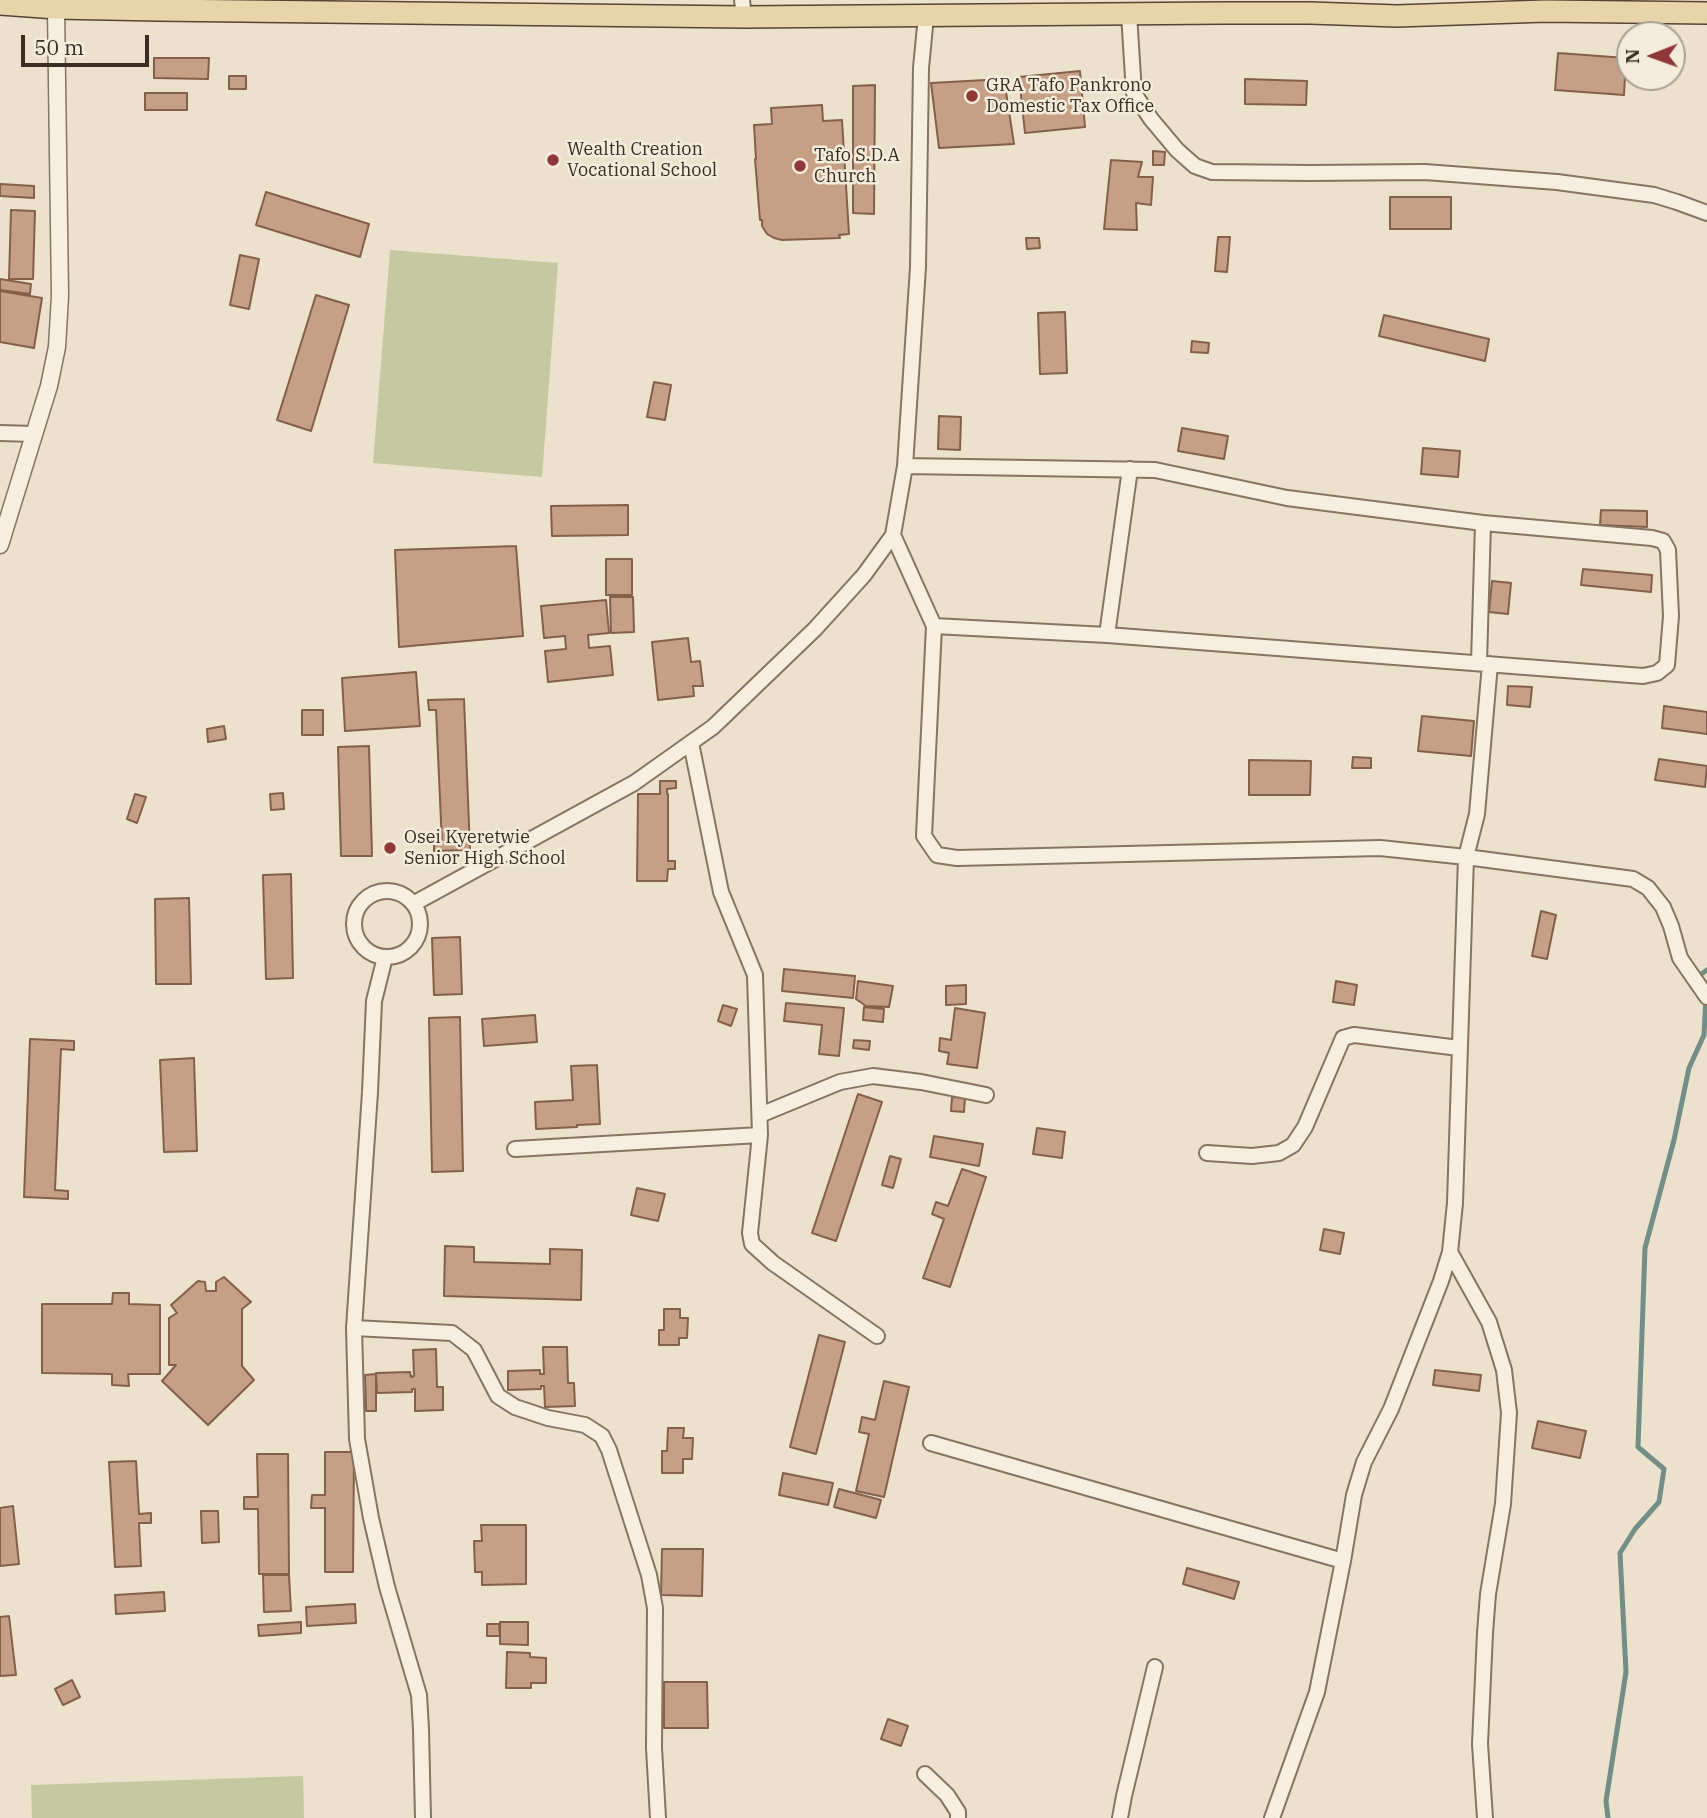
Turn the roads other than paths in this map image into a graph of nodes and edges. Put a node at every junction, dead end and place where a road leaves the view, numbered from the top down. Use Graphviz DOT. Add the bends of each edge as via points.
graph roads {
  1 [pos="0,4"];
  2 [pos="87,4"];
  3 [pos="1632,5"];
  4 [pos="270,6"];
  5 [pos="1223,7"];
  6 [pos="56,8"];
  7 [pos="743,8"];
  8 [pos="1707,13"];
  9 [pos="1129,14"];
  10 [pos="926,16"];
  11 [pos="1707,213"];
  12 [pos="0,433"];
  13 [pos="34,434"];
  14 [pos="905,466"];
  15 [pos="1130,469"];
  16 [pos="1483,523"];
  17 [pos="893,535"];
  18 [pos="0,545"];
  19 [pos="934,626"];
  20 [pos="1107,635"];
  21 [pos="1485,664"];
  22 [pos="691,743"];
  23 [pos="1466,857"];
  24 [pos="413,904"];
  25 [pos="385,957"];
  26 [pos="1707,997"];
  27 [pos="1459,1048"];
  28 [pos="986,1095"];
  29 [pos="760,1115"];
  30 [pos="760,1135"];
  31 [pos="515,1149"];
  32 [pos="1207,1153"];
  33 [pos="1450,1252"];
  34 [pos="354,1328"];
  35 [pos="877,1336"];
  36 [pos="931,1444"];
  37 [pos="1343,1561"];
  38 [pos="1154,1667"];
  39 [pos="925,1774"];
  40 [pos="423,1818"];
  41 [pos="658,1818"];
  42 [pos="958,1818"];
  43 [pos="1120,1818"];
  44 [pos="1272,1818"];
  45 [pos="1485,1818"];
  1 -- 6 [label="main road"];
  2 -- 4 [label="main road"];
  2 -- 6 [label="main road"];
  3 -- 5 [label="main road" via="1397,16"];
  3 -- 8 [label="main road"];
  4 -- 7 [label="main road"];
  5 -- 9 [label="main road"];
  6 -- 13 [label="street" via="60,296 57,347"];
  7 -- 10 [label="main road"];
  9 -- 10 [label="main road"];
  9 -- 11 [label="street" via="1134,93 1177,150 1195,166 1212,172 1425,172 1556,182 1654,195"];
  10 -- 14 [label="street" via="918,267"];
  12 -- 13 [label="street"];
  13 -- 18 [label="street"];
  14 -- 15 [label="street"];
  14 -- 17 [label="street"];
  15 -- 16 [label="street" via="1155,470 1287,498"];
  15 -- 20 [label="street"];
  16 -- 21 [label="street"];
  16 -- 21 [label="street" via="1663,541 1668,550 1671,616 1667,665 1657,673 1643,676"];
  17 -- 19 [label="street"];
  17 -- 22 [label="street" via="816,629"];
  19 -- 20 [label="street"];
  19 -- 23 [label="street" via="924,836 937,855 1380,848"];
  20 -- 21 [label="street"];
  21 -- 23 [label="street" via="1477,814"];
  22 -- 24 [label="street" via="634,783"];
  22 -- 29 [label="street" via="721,892 755,975"];
  23 -- 26 [label="street" via="1633,879 1648,888 1663,907 1680,958"];
  23 -- 27 [label="street"];
  24 -- 25 [label="street" via="420,922 416,940 403,953"];
  24 -- 25 [label="street" via="389,891 371,895 358,909 356,936 368,951"];
  25 -- 34 [label="street" via="374,1001"];
  27 -- 32 [label="street" via="1354,1035 1343,1038 1305,1128 1293,1145 1279,1153 1252,1156"];
  27 -- 33 [label="street"];
  28 -- 29 [label="street" via="873,1076 839,1082"];
  29 -- 30 [label="street"];
  30 -- 31 [label="street"];
  30 -- 35 [label="street" via="752,1244"];
  33 -- 37 [label="street" via="1391,1409 1364,1462"];
  33 -- 45 [label="street" via="1489,1322 1504,1370 1509,1413 1503,1504 1485,1633 1480,1744"];
  34 -- 40 [label="street" via="357,1439 387,1587 419,1695"];
  34 -- 41 [label="street" via="452,1333 474,1350 498,1396 515,1407 585,1425 602,1436 649,1575 655,1608"];
  36 -- 37 [label="street"];
  37 -- 44 [label="street" via="1317,1692"];
  38 -- 43 [label="street"];
  39 -- 42 [label="street" via="947,1795"];
}
